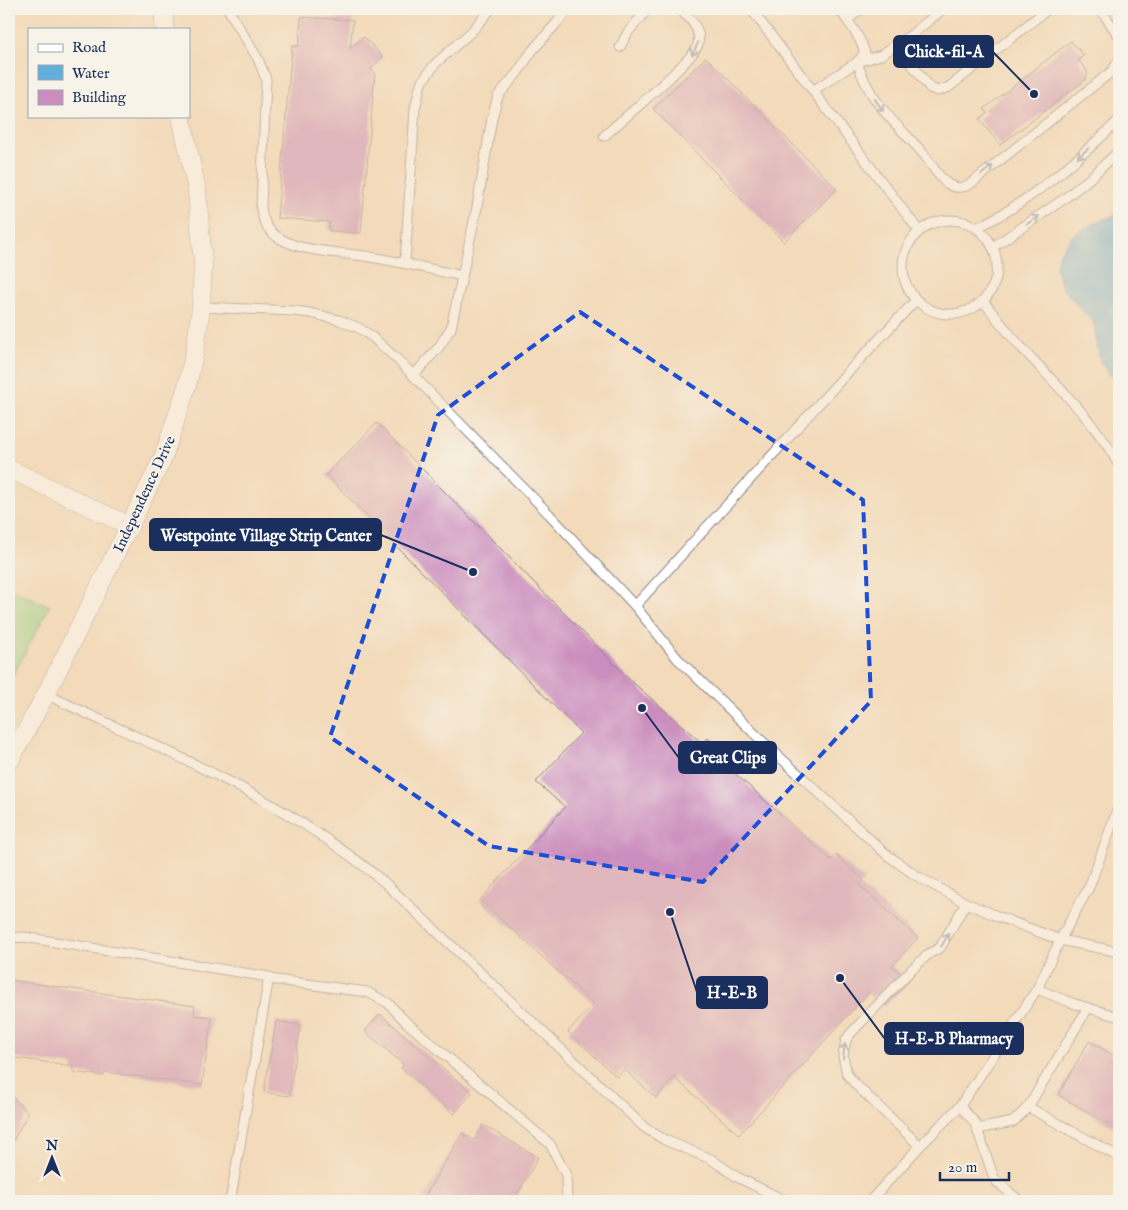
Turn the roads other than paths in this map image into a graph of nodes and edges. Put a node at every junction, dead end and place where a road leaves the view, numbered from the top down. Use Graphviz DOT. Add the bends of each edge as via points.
graph roads {
  1 [pos="163,9"];
  2 [pos="228,9"];
  3 [pos="491,9"];
  4 [pos="569,9"];
  5 [pos="648,9"];
  6 [pos="678,9"];
  7 [pos="751,9"];
  8 [pos="839,9"];
  9 [pos="861,9"];
  10 [pos="943,9"];
  11 [pos="1046,9"];
  12 [pos="1100,9"];
  13 [pos="847,20"];
  14 [pos="165,28"];
  15 [pos="1119,36"];
  16 [pos="897,45"];
  17 [pos="620,47"];
  18 [pos="1119,61"];
  19 [pos="857,62"];
  20 [pos="814,90"];
  21 [pos="181,118"];
  22 [pos="1119,120"];
  23 [pos="604,136"];
  24 [pos="1119,151"];
  25 [pos="976,228"];
  26 [pos="919,231"];
  27 [pos="992,246"];
  28 [pos="405,263"];
  29 [pos="462,276"];
  30 [pos="916,300"];
  31 [pos="983,301"];
  32 [pos="201,307"];
  33 [pos="412,376"];
  34 [pos="1119,465"];
  35 [pos="9,470"];
  36 [pos="130,526"];
  37 [pos="635,606"];
  38 [pos="46,694"];
  39 [pos="9,762"];
  40 [pos="1119,805"];
  41 [pos="966,903"];
  42 [pos="9,938"];
  43 [pos="1060,940"];
  44 [pos="1119,954"];
  45 [pos="269,979"];
  46 [pos="1037,989"];
  47 [pos="1088,1008"];
  48 [pos="1119,1017"];
  49 [pos="960,1106"];
  50 [pos="1028,1107"];
  51 [pos="977,1130"];
  52 [pos="920,1146"];
  53 [pos="1119,1157"];
  54 [pos="228,1201"];
  55 [pos="567,1201"];
  56 [pos="786,1201"];
  57 [pos="870,1201"];
  58 [pos="1020,1201"];
  1 -- 14 [label="street"];
  2 -- 28 [label="lane" via="258,59 266,79 261,208 268,229 297,246"];
  3 -- 28 [label="lane" via="436,63 421,83 415,109"];
  4 -- 29 [label="lane" via="498,96"];
  5 -- 17 [label="lane"];
  6 -- 23 [label="lane, one-way" via="696,28 696,51"];
  7 -- 20 [label="lane"];
  8 -- 13 [label="lane"];
  9 -- 13 [label="lane"];
  10 -- 16 [label="lane"];
  11 -- 16 [label="lane" via="942,91 930,88"];
  12 -- 15 [label="lane"];
  13 -- 19 [label="lane" via="858,34 865,53"];
  16 -- 19 [label="lane" via="881,55"];
  19 -- 18 [label="lane, one-way" via="864,82 880,108 922,152 945,182 964,187 1112,72"];
  19 -- 20 [label="lane"];
  20 -- 26 [label="lane"];
  21 -- 32 [label="street, Independence Drive" via="201,226"];
  22 -- 25 [label="lane, one-way" via="1071,164 993,220"];
  27 -- 24 [label="lane, one-way" via="1064,200"];
  25 -- 26 [label="lane" via="947,220"];
  25 -- 27 [label="lane"];
  26 -- 30 [label="lane" via="903,256 902,272 906,286"];
  27 -- 31 [label="lane" via="997,261 996,276"];
  28 -- 29 [label="lane"];
  29 -- 33 [label="lane" via="451,328 439,347"];
  30 -- 31 [label="lane" via="940,314 970,310"];
  30 -- 37 [label="lane"];
  31 -- 34 [label="lane" via="1102,437"];
  32 -- 33 [label="lane" via="294,311 339,320 371,336 391,352"];
  32 -- 36 [label="street, Independence Drive" via="195,350 176,423"];
  33 -- 37 [label="lane"];
  35 -- 36 [label="street"];
  36 -- 38 [label="street, Independence Drive"];
  37 -- 41 [label="lane" via="678,658 760,739 886,854 915,875"];
  38 -- 39 [label="street, Independence Drive"];
  38 -- 56 [label="lane" via="224,778 330,842 384,882 645,1128 665,1140 711,1158 737,1177"];
  40 -- 43 [label="lane" via="1090,885"];
  41 -- 43 [label="lane"];
  52 -- 41 [label="lane, one-way" via="847,1074 844,1049 850,1033 913,968 940,948"];
  42 -- 45 [label="lane" via="24,937"];
  43 -- 44 [label="lane"];
  43 -- 46 [label="lane"];
  45 -- 54 [label="lane" via="232,1197"];
  45 -- 55 [label="lane" via="367,992 388,1003 406,1022 550,1144 566,1175"];
  46 -- 47 [label="lane"];
  46 -- 49 [label="lane"];
  47 -- 48 [label="lane"];
  47 -- 50 [label="lane"];
  49 -- 51 [label="lane"];
  49 -- 52 [label="lane"];
  50 -- 51 [label="lane" via="1013,1122"];
  50 -- 53 [label="lane"];
  51 -- 58 [label="lane" via="994,1178"];
  52 -- 57 [label="lane"];
}
